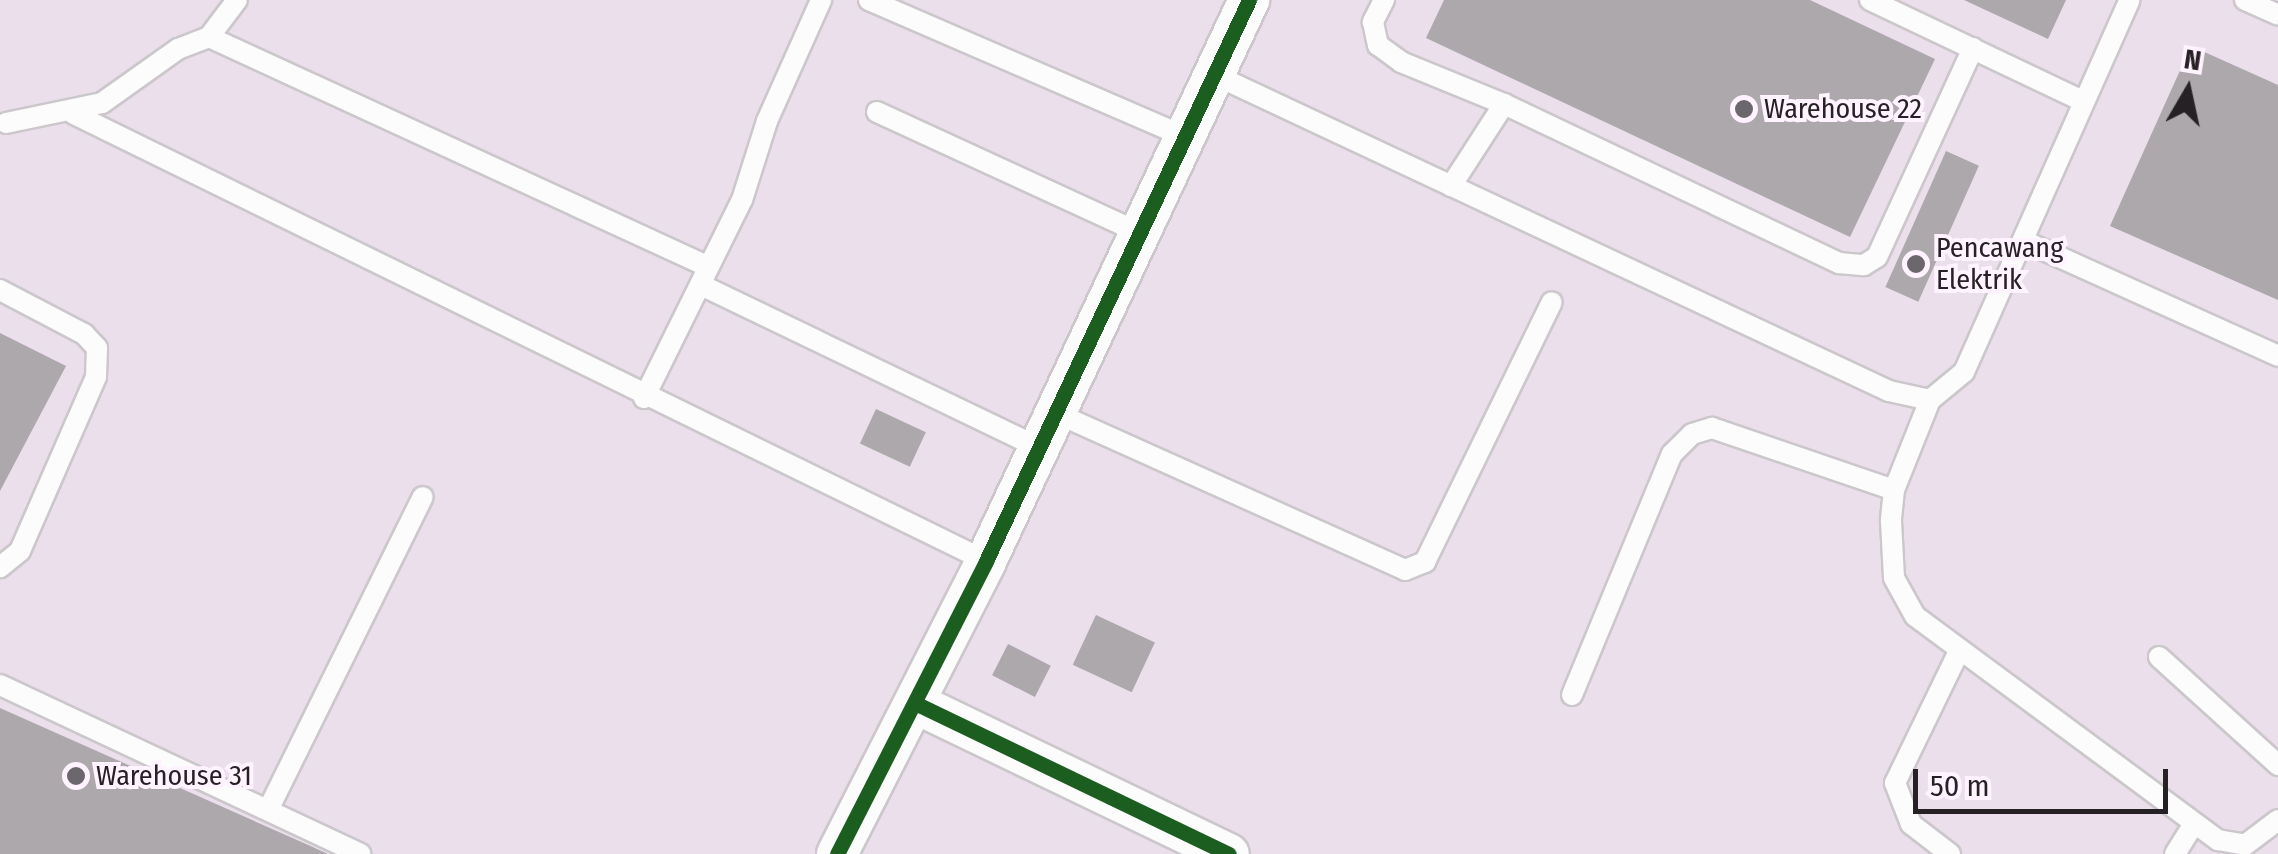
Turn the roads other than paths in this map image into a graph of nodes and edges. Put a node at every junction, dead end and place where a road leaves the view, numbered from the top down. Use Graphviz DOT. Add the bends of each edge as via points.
graph roads {
  1 [pos="237,0"];
  2 [pos="821,0"];
  3 [pos="869,0"];
  4 [pos="1249,0"];
  5 [pos="1384,0"];
  6 [pos="1870,0"];
  7 [pos="2130,0"];
  8 [pos="2245,0"];
  9 [pos="2278,15"];
  10 [pos="209,37"];
  11 [pos="1973,48"];
  12 [pos="1216,74"];
  13 [pos="2081,100"];
  14 [pos="1504,104"];
  15 [pos="877,112"];
  16 [pos="74,114"];
  17 [pos="6,123"];
  18 [pos="1186,137"];
  19 [pos="1451,186"];
  20 [pos="1140,233"];
  21 [pos="2026,242"];
  22 [pos="705,276"];
  23 [pos="0,290"];
  24 [pos="1552,302"];
  25 [pos="2278,356"];
  26 [pos="644,398"];
  27 [pos="1930,400"];
  28 [pos="1047,430"];
  29 [pos="1894,490"];
  30 [pos="423,497"];
  31 [pos="986,560"];
  32 [pos="0,567"];
  33 [pos="1959,651"];
  34 [pos="2159,656"];
  35 [pos="0,684"];
  36 [pos="1572,695"];
  37 [pos="916,704"];
  38 [pos="2278,765"];
  39 [pos="268,810"];
  40 [pos="2278,820"];
  41 [pos="2194,823"];
  42 [pos="1219,852"];
  43 [pos="360,854"];
  44 [pos="837,854"];
  45 [pos="1950,854"];
  46 [pos="2175,854"];
  1 -- 10 [label="lane"];
  2 -- 22 [label="lane"];
  3 -- 18 [label="lane"];
  4 -- 12 [label="street"];
  5 -- 14 [label="lane" via="1373,22 1378,45 1401,62"];
  6 -- 11 [label="lane"];
  7 -- 13 [label="lane"];
  8 -- 9 [label="lane"];
  10 -- 16 [label="lane"];
  10 -- 22 [label="lane"];
  11 -- 13 [label="lane"];
  11 -- 14 [label="lane" via="1877,257 1864,265 1839,263"];
  12 -- 18 [label="street"];
  12 -- 19 [label="lane"];
  13 -- 21 [label="lane"];
  14 -- 19 [label="lane"];
  15 -- 20 [label="lane"];
  16 -- 17 [label="lane"];
  16 -- 26 [label="lane"];
  18 -- 20 [label="street"];
  19 -- 27 [label="lane" via="1888,390"];
  20 -- 28 [label="street"];
  21 -- 25 [label="lane"];
  21 -- 27 [label="lane" via="1964,372"];
  22 -- 26 [label="lane"];
  22 -- 28 [label="lane"];
  23 -- 32 [label="lane" via="84,334 97,348 96,377 20,551"];
  24 -- 28 [label="lane" via="1425,562 1405,570"];
  26 -- 31 [label="lane"];
  27 -- 29 [label="lane"];
  28 -- 31 [label="street"];
  29 -- 33 [label="lane" via="1894,578 1916,616"];
  29 -- 36 [label="lane" via="1712,428 1692,434 1672,454"];
  30 -- 39 [label="lane"];
  31 -- 37 [label="street"];
  33 -- 41 [label="lane"];
  33 -- 45 [label="lane" via="1896,783 1911,824"];
  34 -- 38 [label="lane"];
  35 -- 39 [label="lane"];
  37 -- 42 [label="street"];
  37 -- 44 [label="street"];
  39 -- 43 [label="lane"];
  40 -- 41 [label="lane" via="2245,845 2218,840"];
  41 -- 46 [label="lane"];
}
